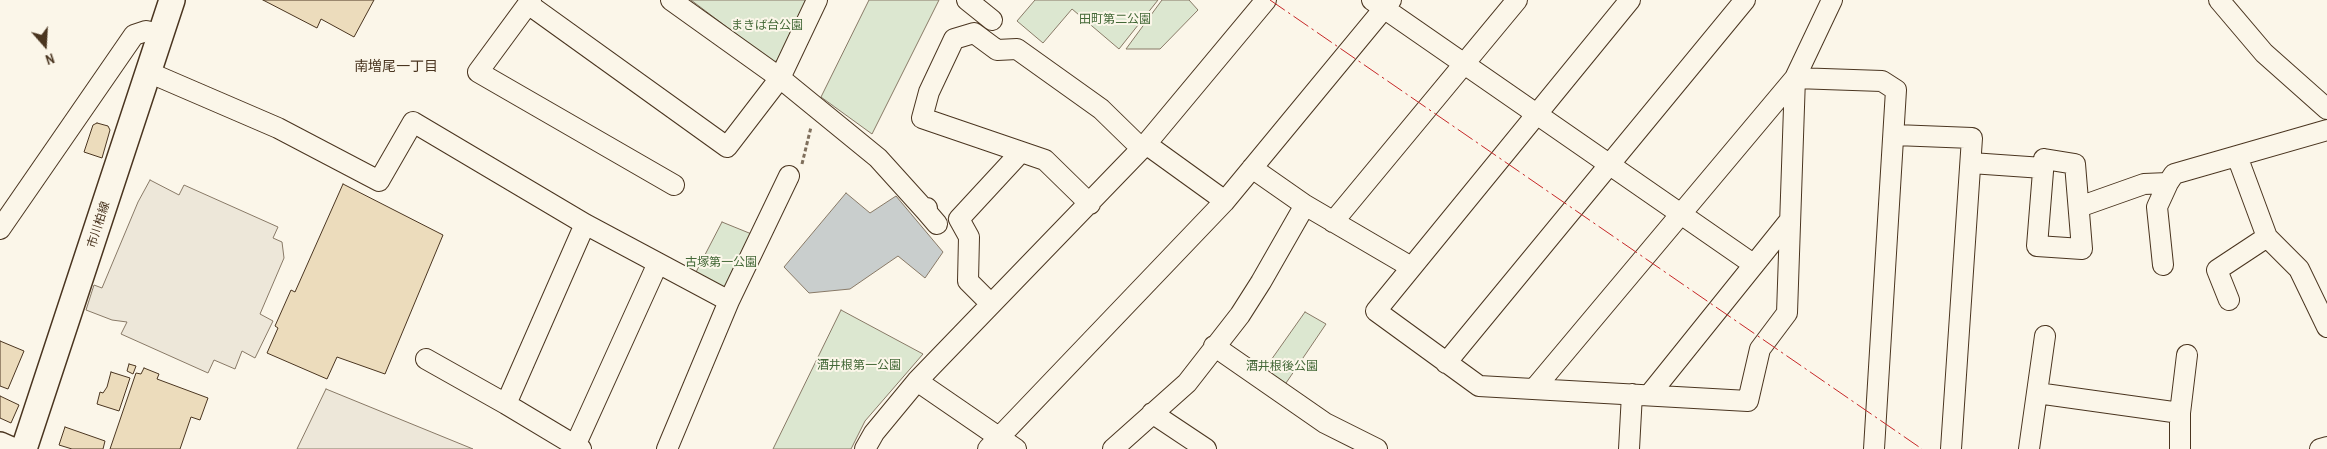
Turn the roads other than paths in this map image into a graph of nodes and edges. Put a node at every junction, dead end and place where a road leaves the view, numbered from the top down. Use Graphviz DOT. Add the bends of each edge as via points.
graph roads {
  1 [pos="172,0"];
  2 [pos="671,0"];
  3 [pos="817,0"];
  4 [pos="967,0"];
  5 [pos="1266,0"];
  6 [pos="1517,0"];
  7 [pos="1630,0"];
  8 [pos="1745,0"];
  9 [pos="1832,0"];
  10 [pos="2220,0"];
  11 [pos="530,2"];
  12 [pos="1382,3"];
  13 [pos="992,20"];
  14 [pos="160,34"];
  15 [pos="1464,64"];
  16 [pos="148,72"];
  17 [pos="780,78"];
  18 [pos="1795,78"];
  19 [pos="2327,109"];
  20 [pos="1537,114"];
  21 [pos="2327,130"];
  22 [pos="1895,134"];
  23 [pos="1144,147"];
  24 [pos="1020,153"];
  25 [pos="2237,156"];
  26 [pos="1971,163"];
  27 [pos="1609,164"];
  28 [pos="1252,168"];
  29 [pos="2043,168"];
  30 [pos="789,176"];
  31 [pos="2168,183"];
  32 [pos="674,185"];
  33 [pos="1225,201"];
  34 [pos="1090,204"];
  35 [pos="1305,205"];
  36 [pos="2079,207"];
  37 [pos="1680,213"];
  38 [pos="930,214"];
  39 [pos="1790,220"];
  40 [pos="1333,222"];
  41 [pos="585,224"];
  42 [pos="0,229"];
  43 [pos="2267,237"];
  44 [pos="658,263"];
  45 [pos="1753,264"];
  46 [pos="2163,265"];
  47 [pos="1411,267"];
  48 [pos="2229,300"];
  49 [pos="729,301"];
  50 [pos="991,304"];
  51 [pos="2327,327"];
  52 [pos="2045,336"];
  53 [pos="1214,346"];
  54 [pos="2187,355"];
  55 [pos="426,359"];
  56 [pos="1446,363"];
  57 [pos="917,381"];
  58 [pos="1534,390"];
  59 [pos="2037,393"];
  60 [pos="1641,394"];
  61 [pos="506,404"];
  62 [pos="1152,413"];
  63 [pos="2180,413"];
  64 [pos="994,443"];
  65 [pos="0,445"];
  66 [pos="578,447"];
  67 [pos="2327,447"];
  68 [pos="9,449"];
  69 [pos="24,449"];
  70 [pos="666,449"];
  71 [pos="865,449"];
  72 [pos="1016,449"];
  73 [pos="1113,449"];
  74 [pos="1206,449"];
  75 [pos="1377,449"];
  76 [pos="1629,449"];
  77 [pos="1874,449"];
  78 [pos="1952,449"];
  79 [pos="2029,449"];
  80 [pos="2180,449"];
  81 [pos="2320,449"];
  1 -- 14 [label="main road, 市川柏線"];
  2 -- 17 [label="street"];
  3 -- 17 [label="street"];
  4 -- 13 [label="street"];
  5 -- 23 [label="street"];
  6 -- 15 [label="street"];
  7 -- 20 [label="street"];
  8 -- 27 [label="street"];
  9 -- 18 [label="street"];
  10 -- 19 [label="street" via="2264,53"];
  11 -- 17 [label="street" via="727,147"];
  11 -- 32 [label="street" via="478,72"];
  12 -- 15 [label="street"];
  12 -- 28 [label="street"];
  14 -- 16 [label="main road, 市川柏線"];
  14 -- 42 [label="street" via="146,31 134,35"];
  15 -- 20 [label="street"];
  15 -- 40 [label="street"];
  16 -- 41 [label="street" via="278,128 379,180 413,122"];
  16 -- 69 [label="main road, 市川柏線"];
  17 -- 38 [label="street" via="878,158"];
  18 -- 22 [label="street" via="1882,81 1896,90"];
  18 -- 37 [label="street"];
  18 -- 39 [label="street"];
  20 -- 27 [label="street"];
  20 -- 47 [label="street"];
  21 -- 25 [label="street"];
  22 -- 26 [label="street" via="1972,138"];
  22 -- 77 [label="street"];
  23 -- 24 [label="street" via="1101,109 1017,50 997,50 974,33 954,39 929,92 922,118"];
  23 -- 33 [label="street"];
  23 -- 34 [label="street"];
  24 -- 34 [label="street" via="1045,160"];
  24 -- 50 [label="street" via="959,220 969,237 968,281"];
  25 -- 31 [label="street" via="2174,174"];
  25 -- 43 [label="street"];
  26 -- 29 [label="street"];
  26 -- 78 [label="street"];
  27 -- 37 [label="street"];
  27 -- 56 [label="street"];
  28 -- 33 [label="street"];
  28 -- 35 [label="street"];
  29 -- 36 [label="street" via="2044,159 2075,164"];
  29 -- 36 [label="street" via="2038,246 2082,248"];
  30 -- 49 [label="street"];
  31 -- 36 [label="street" via="2144,184"];
  31 -- 46 [label="street" via="2157,207"];
  33 -- 64 [label="street"];
  34 -- 50 [label="street"];
  35 -- 40 [label="street"];
  35 -- 53 [label="street" via="1240,315"];
  37 -- 45 [label="street"];
  37 -- 58 [label="street"];
  39 -- 45 [label="street"];
  39 -- 60 [label="street" via="1787,313 1760,349 1748,400"];
  40 -- 47 [label="street"];
  41 -- 44 [label="street"];
  41 -- 61 [label="street"];
  43 -- 48 [label="street" via="2217,270"];
  43 -- 51 [label="street" via="2299,269"];
  44 -- 49 [label="street"];
  44 -- 66 [label="street"];
  45 -- 60 [label="street"];
  47 -- 56 [label="street" via="1376,311"];
  49 -- 70 [label="street"];
  50 -- 57 [label="street"];
  52 -- 59 [label="street"];
  53 -- 62 [label="street" via="1187,383"];
  53 -- 75 [label="street" via="1325,423"];
  54 -- 63 [label="street"];
  55 -- 61 [label="street"];
  56 -- 58 [label="street" via="1479,386"];
  57 -- 64 [label="street"];
  57 -- 71 [label="street" via="874,432"];
  58 -- 60 [label="street"];
  59 -- 63 [label="street"];
  59 -- 79 [label="street"];
  60 -- 76 [label="street"];
  61 -- 66 [label="street"];
  62 -- 73 [label="street"];
  62 -- 74 [label="street"];
  63 -- 80 [label="street"];
  64 -- 72 [label="street"];
  65 -- 68 [label="main road"];
  67 -- 81 [label="street"];
}
